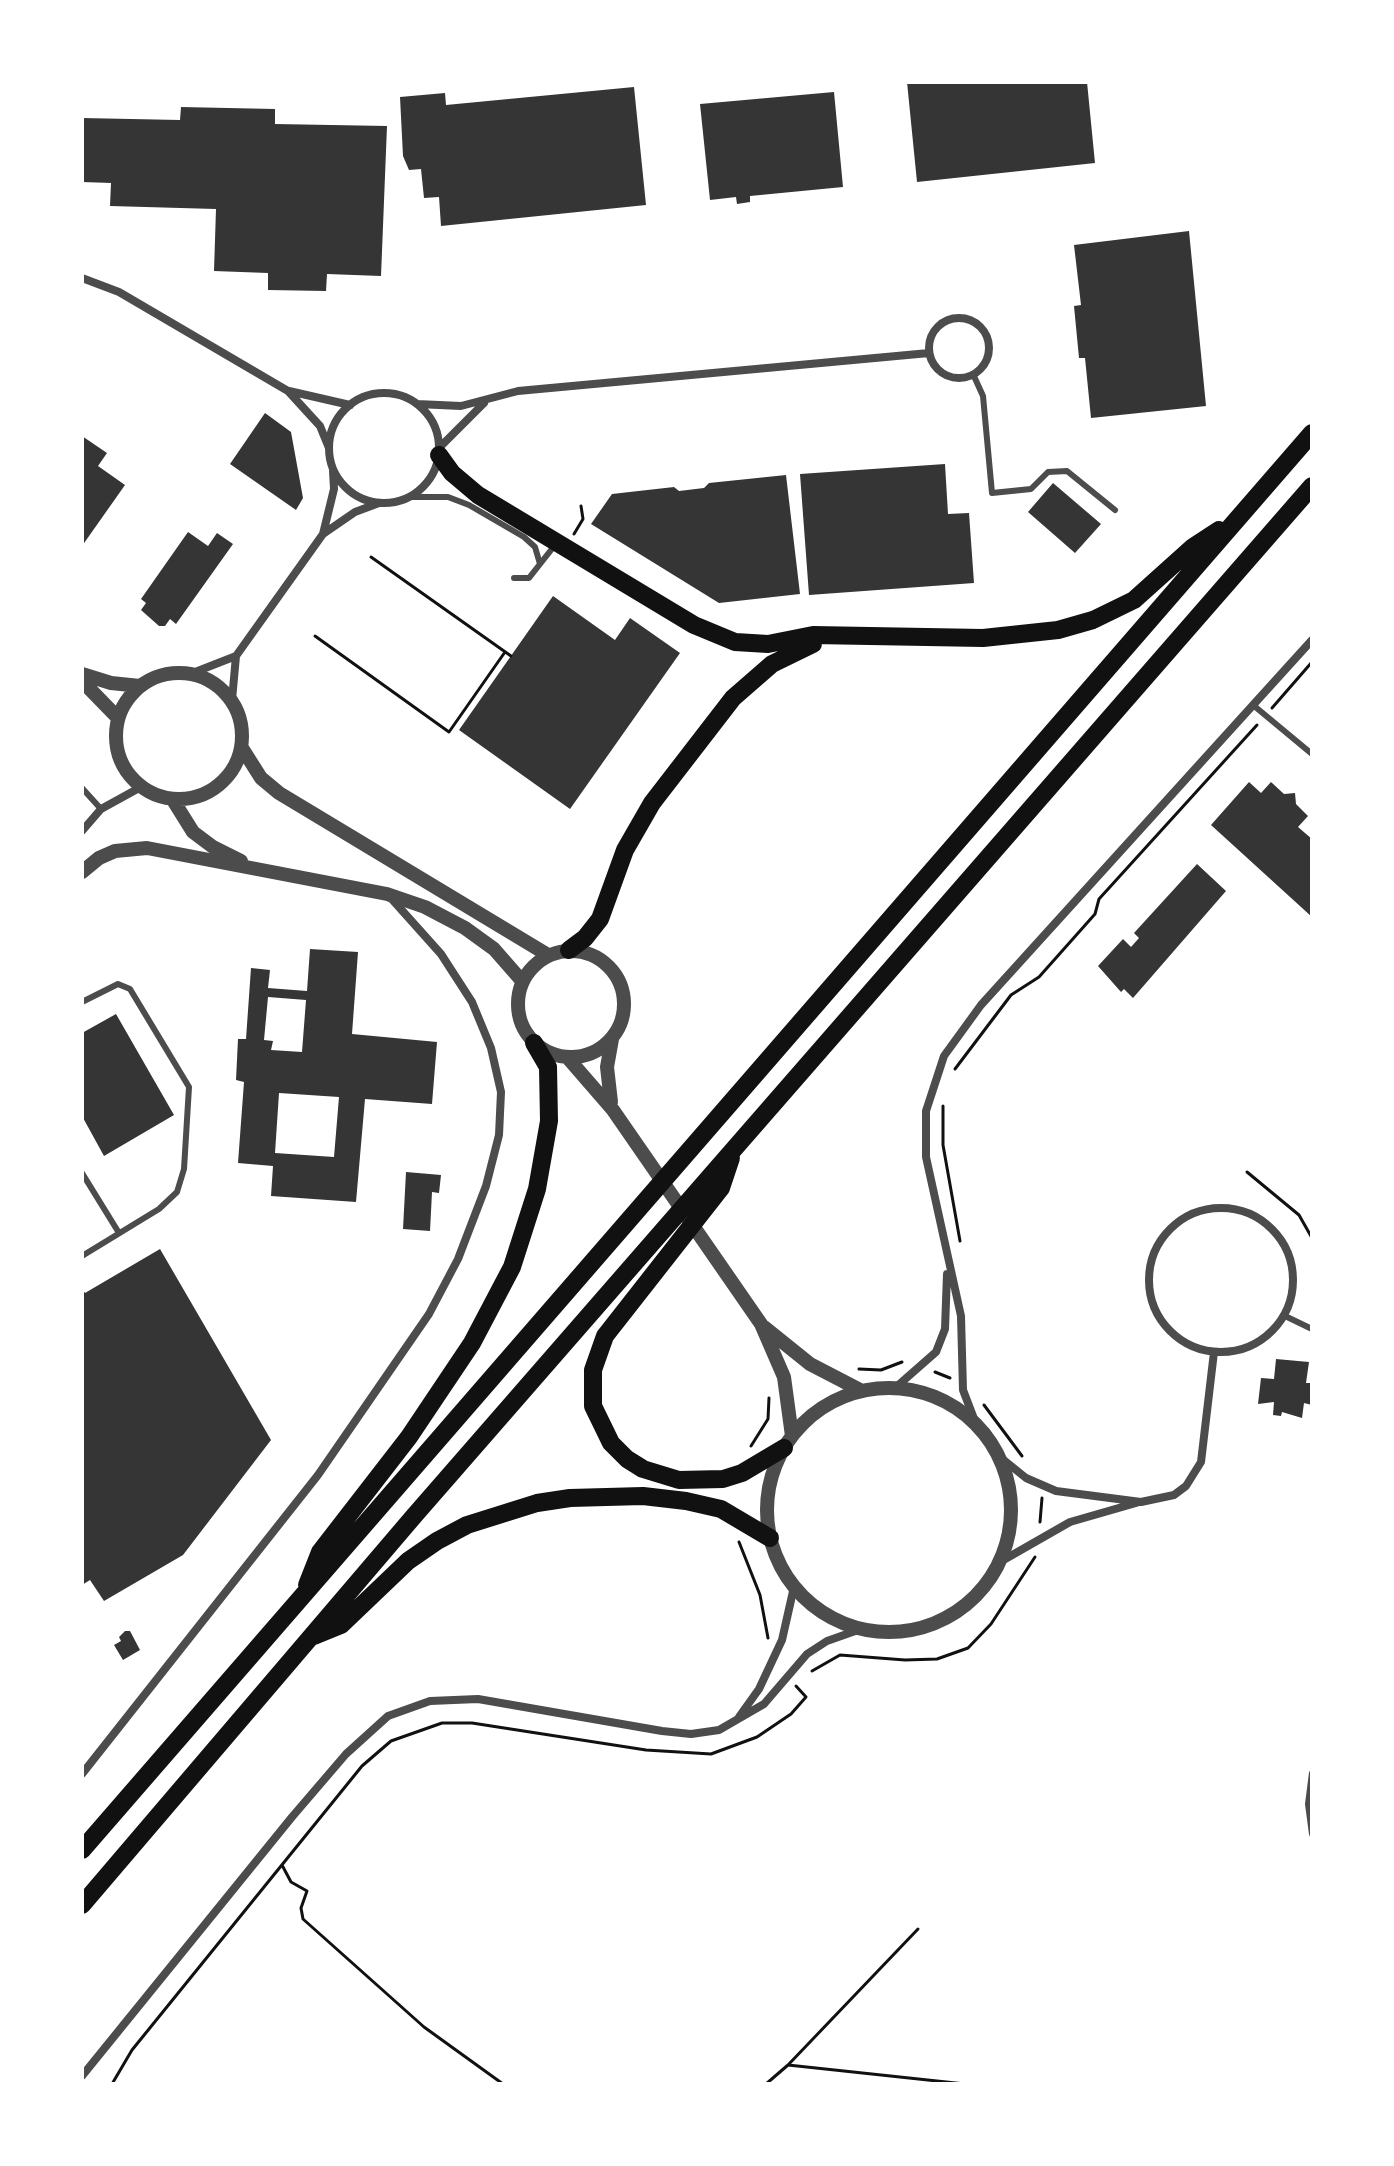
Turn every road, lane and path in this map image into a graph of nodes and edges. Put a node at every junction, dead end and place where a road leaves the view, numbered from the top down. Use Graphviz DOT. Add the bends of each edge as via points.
graph roads {
  1 [pos="82,278"];
  2 [pos="929,353"];
  3 [pos="973,374"];
  4 [pos="288,391"];
  5 [pos="485,402"];
  6 [pos="417,404"];
  7 [pos="350,405"];
  8 [pos="1312,433"];
  9 [pos="329,450"];
  10 [pos="439,452"];
  11 [pos="332,466"];
  12 [pos="1312,486"];
  13 [pos="410,497"];
  14 [pos="380,503"];
  15 [pos="581,506"];
  16 [pos="1115,510"];
  17 [pos="1235,520"];
  18 [pos="323,534"];
  19 [pos="557,543"];
  20 [pos="371,557"];
  21 [pos="540,564"];
  22 [pos="514,578"];
  23 [pos="315,636"];
  24 [pos="835,638"];
  25 [pos="1312,640"];
  26 [pos="505,652"];
  27 [pos="236,656"];
  28 [pos="511,656"];
  29 [pos="1312,662"];
  30 [pos="82,674"];
  31 [pos="190,674"];
  32 [pos="82,681"];
  33 [pos="140,686"];
  34 [pos="232,700"];
  35 [pos="1253,705"];
  36 [pos="1266,715"];
  37 [pos="118,718"];
  38 [pos="242,748"];
  39 [pos="1312,754"];
  40 [pos="141,787"];
  41 [pos="82,788"];
  42 [pos="173,800"];
  43 [pos="101,809"];
  44 [pos="82,831"];
  45 [pos="255,868"];
  46 [pos="82,872"];
  47 [pos="387,894"];
  48 [pos="569,950"];
  49 [pos="548,955"];
  50 [pos="522,981"];
  51 [pos="82,1002"];
  52 [pos="612,1039"];
  53 [pos="534,1043"];
  54 [pos="567,1057"];
  55 [pos="949,1079"];
  56 [pos="943,1102"];
  57 [pos="613,1110"];
  58 [pos="734,1149"];
  59 [pos="1247,1172"];
  60 [pos="82,1173"];
  61 [pos="119,1233"];
  62 [pos="1312,1238"];
  63 [pos="962,1252"];
  64 [pos="82,1256"];
  65 [pos="948,1261"];
  66 [pos="1285,1316"];
  67 [pos="761,1324"];
  68 [pos="1312,1329"];
  69 [pos="1214,1352"];
  70 [pos="895,1388"];
  71 [pos="862,1391"];
  72 [pos="980,1400"];
  73 [pos="976,1424"];
  74 [pos="788,1442"];
  75 [pos="1000,1457"];
  76 [pos="1024,1459"];
  77 [pos="1042,1487"];
  78 [pos="1141,1502"];
  79 [pos="770,1538"];
  80 [pos="1039,1539"];
  81 [pos="1000,1562"];
  82 [pos="794,1587"];
  83 [pos="302,1598"];
  84 [pos="861,1629"];
  85 [pos="311,1637"];
  86 [pos="787,1679"];
  87 [pos="795,1686"];
  88 [pos="737,1719"];
  89 [pos="1312,1773"];
  90 [pos="82,1774"];
  91 [pos="1312,1834"];
  92 [pos="82,1850"];
  93 [pos="282,1865"];
  94 [pos="82,1905"];
  95 [pos="918,1929"];
  96 [pos="788,2065"];
  97 [pos="82,2076"];
  98 [pos="112,2084"];
  99 [pos="503,2084"];
  100 [pos="766,2084"];
  101 [pos="965,2084"];
  1 -- 4 [label="street" via="119,292"];
  2 -- 3 [label="street" via="948,376"];
  2 -- 3 [label="street" via="936,328 954,318 971,321 988,346 985,363"];
  2 -- 5 [label="street" via="518,391"];
  3 -- 16 [label="lane" via="983,396 992,493 1031,489 1048,472 1067,471"];
  4 -- 7 [label="street"];
  4 -- 9 [label="street" via="320,426"];
  5 -- 6 [label="street"];
  5 -- 10 [label="street"];
  6 -- 7 [label="street" via="383,393"];
  6 -- 10 [label="street" via="438,433"];
  7 -- 9 [label="street" via="338,418"];
  8 -- 17 [label="highway"];
  9 -- 11 [label="street"];
  10 -- 13 [label="street" via="425,485"];
  10 -- 19 [label="highway" via="465,486"];
  11 -- 14 [label="street" via="352,492"];
  11 -- 18 [label="street" via="334,489"];
  12 -- 58 [label="highway"];
  13 -- 14 [label="street"];
  13 -- 21 [label="lane" via="431,494 469,505 535,547"];
  14 -- 18 [label="street" via="355,512"];
  15 -- 19 [label="path" via="583,519 571,538"];
  17 -- 24 [label="highway" via="1193,547 1134,600 1093,620 1023,636"];
  17 -- 83 [label="highway"];
  18 -- 27 [label="street"];
  19 -- 21 [label="lane"];
  19 -- 24 [label="highway" via="718,637 768,644 813,635"];
  20 -- 26 [label="path"];
  21 -- 22 [label="lane" via="529,578"];
  23 -- 26 [label="path" via="449,732"];
  24 -- 48 [label="highway" via="792,652 733,698 652,803 625,850 600,919"];
  25 -- 35 [label="street"];
  26 -- 28 [label="path"];
  27 -- 31 [label="street"];
  27 -- 34 [label="street"];
  29 -- 36 [label="path"];
  30 -- 33 [label="street"];
  31 -- 33 [label="street" via="155,677"];
  31 -- 34 [label="street" via="206,679"];
  32 -- 37 [label="street"];
  33 -- 37 [label="street"];
  34 -- 38 [label="street" via="243,731"];
  35 -- 36 [label="lane"];
  35 -- 65 [label="street" via="981,1005 944,1056 925,1131"];
  36 -- 39 [label="lane"];
  36 -- 55 [label="path" via="1099,899 1095,914 1039,977 1011,995"];
  37 -- 40 [label="street" via="118,756"];
  38 -- 42 [label="street" via="225,781 201,796"];
  38 -- 49 [label="street" via="261,778 279,793"];
  40 -- 42 [label="street"];
  40 -- 43 [label="street"];
  41 -- 43 [label="lane"];
  42 -- 45 [label="street" via="193,832"];
  43 -- 44 [label="street"];
  45 -- 46 [label="street" via="130,847 99,858"];
  45 -- 47 [label="street"];
  47 -- 50 [label="street" via="465,928 494,949"];
  47 -- 90 [label="street" via="441,954 472,1002 491,1048 501,1092 499,1135 486,1186 458,1259 429,1314 318,1475"];
  48 -- 49 [label="street"];
  48 -- 52 [label="street" via="594,955 618,977 625,1009"];
  49 -- 50 [label="street"];
  50 -- 53 [label="street" via="518,1014"];
  51 -- 61 [label="lane" via="118,984 130,989 189,1087 184,1169 177,1192"];
  52 -- 54 [label="street" via="584,1056"];
  52 -- 57 [label="street" via="607,1084"];
  53 -- 54 [label="street"];
  53 -- 83 [label="highway" via="548,1067 549,1121 537,1189 512,1267 472,1343 409,1437 320,1552"];
  54 -- 57 [label="street"];
  56 -- 63 [label="path" via="943,1145"];
  57 -- 67 [label="street"];
  58 -- 74 [label="highway" via="721,1188 605,1336 593,1370 593,1406 611,1443 627,1459 679,1480 742,1473"];
  58 -- 85 [label="highway"];
  59 -- 62 [label="path" via="1299,1215"];
  60 -- 61 [label="lane"];
  61 -- 64 [label="lane"];
  65 -- 70 [label="street" via="945,1329 936,1352"];
  65 -- 73 [label="street" via="961,1316 963,1390"];
  66 -- 68 [label="lane"];
  66 -- 69 [label="street" via="1269,1335 1247,1348"];
  66 -- 69 [label="street" via="1293,1294 1293,1269 1285,1245 1269,1225 1237,1209 1193,1213 1171,1227 1159,1243 1149,1272 1151,1297 1161,1321 1177,1338"];
  67 -- 71 [label="street" via="810,1364"];
  67 -- 74 [label="street" via="784,1377"];
  69 -- 78 [label="street" via="1195,1474 1174,1495"];
  70 -- 71 [label="street"];
  70 -- 73 [label="street" via="939,1398"];
  71 -- 74 [label="street" via="823,1407"];
  72 -- 76 [label="path"];
  73 -- 75 [label="street"];
  74 -- 79 [label="street" via="769,1488"];
  75 -- 77 [label="street"];
  75 -- 81 [label="street" via="1011,1503"];
  77 -- 78 [label="street"];
  77 -- 80 [label="path"];
  78 -- 80 [label="street" via="1070,1522"];
  79 -- 82 [label="street"];
  79 -- 85 [label="highway" via="721,1509 686,1501 643,1496 537,1503 467,1525 437,1541 408,1561 341,1625"];
  80 -- 81 [label="street"];
  80 -- 87 [label="path" via="1036,1556 991,1624 968,1648 937,1659 840,1655"];
  81 -- 84 [label="street" via="979,1594 942,1621 898,1632"];
  82 -- 84 [label="street" via="825,1614"];
  82 -- 88 [label="street" via="782,1640 759,1689"];
  83 -- 92 [label="highway"];
  84 -- 86 [label="street" via="807,1654"];
  85 -- 94 [label="highway"];
  86 -- 87 [label="path"];
  86 -- 88 [label="street" via="764,1704"];
  87 -- 93 [label="path" via="806,1697 791,1714 757,1737 711,1754 646,1750 472,1723 442,1723 415,1731 391,1741 362,1766"];
  88 -- 97 [label="street" via="719,1730 691,1734 451,1698 388,1716 346,1754"];
  89 -- 91 [label="lane"];
  93 -- 98 [label="path" via="132,2050"];
  93 -- 99 [label="path" via="291,1882 307,1891 303,1919 424,2027"];
  95 -- 96 [label="path"];
  96 -- 100 [label="path"];
  96 -- 101 [label="path"];
}
